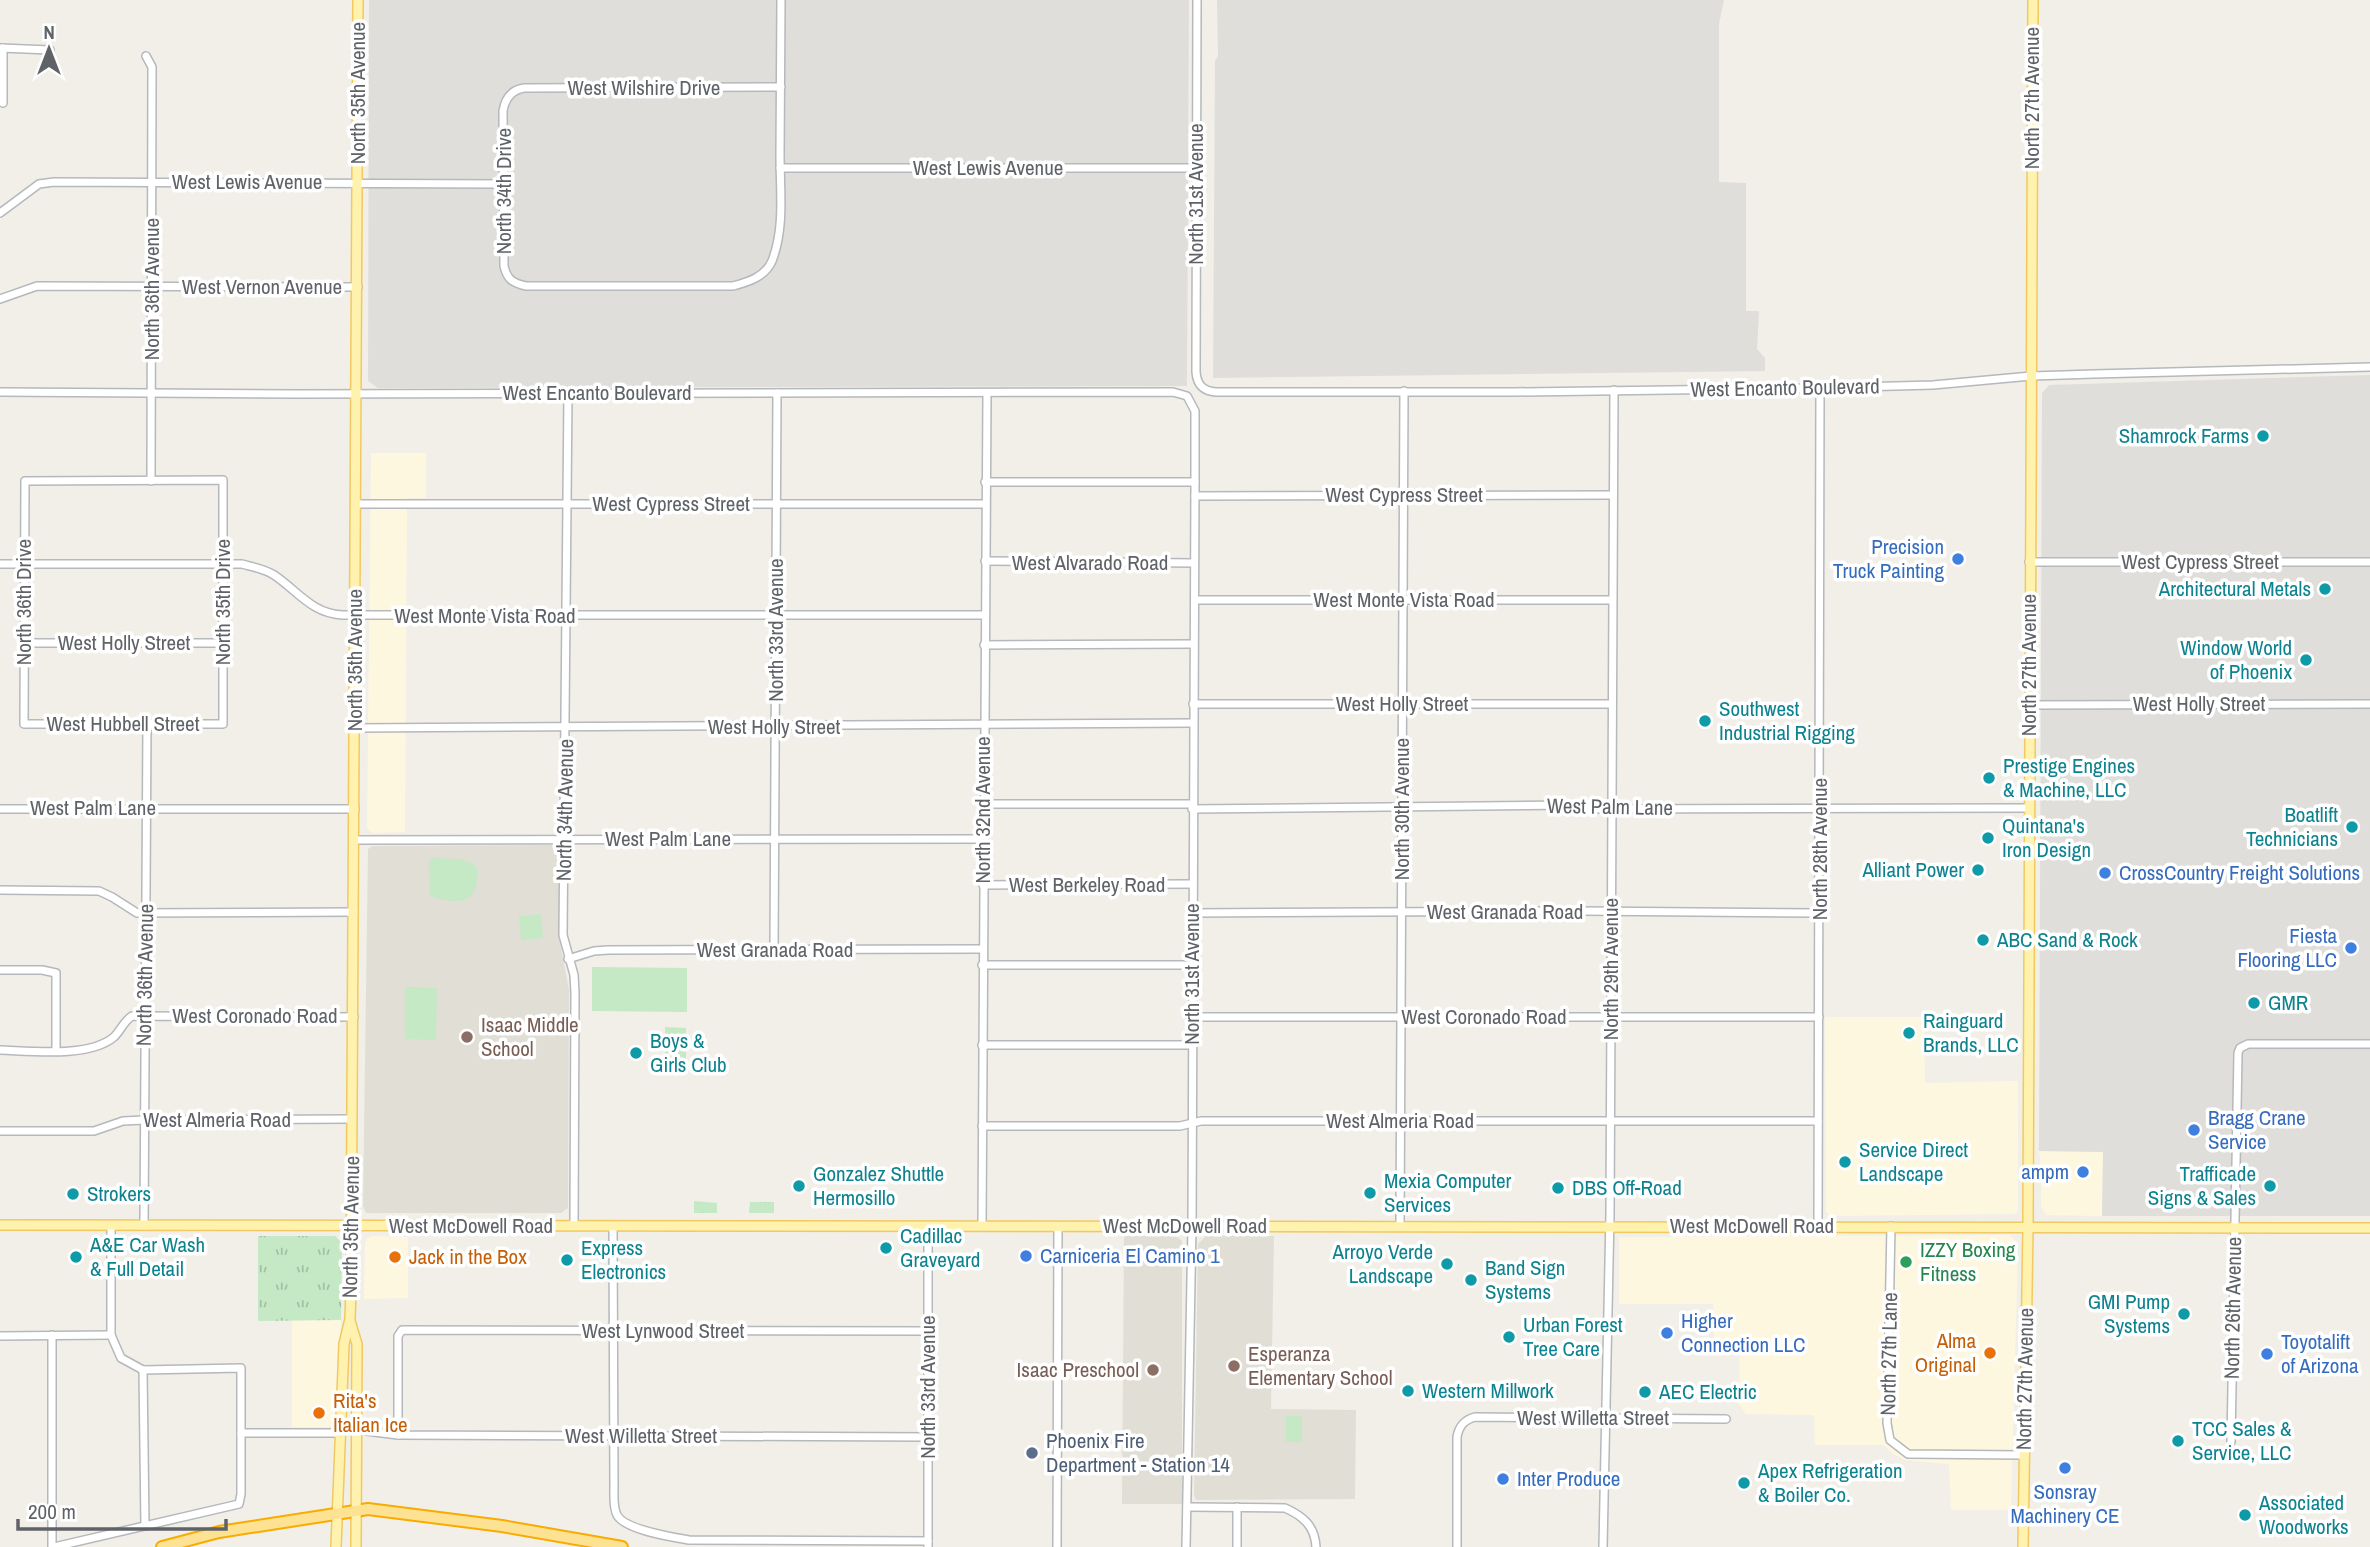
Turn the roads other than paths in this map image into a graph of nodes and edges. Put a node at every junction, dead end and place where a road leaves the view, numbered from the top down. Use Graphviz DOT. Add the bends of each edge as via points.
graph roads {
  1 [pos="358,0"];
  2 [pos="781,0"];
  3 [pos="1197,0"];
  4 [pos="2032,0"];
  5 [pos="2,48"];
  6 [pos="50,50"];
  7 [pos="146,56"];
  8 [pos="781,87"];
  9 [pos="509,95"];
  10 [pos="3,103"];
  11 [pos="1196,167"];
  12 [pos="780,168"];
  13 [pos="152,181"];
  14 [pos="358,183"];
  15 [pos="504,184"];
  16 [pos="0,213"];
  17 [pos="151,287"];
  18 [pos="358,287"];
  19 [pos="0,299"];
  20 [pos="2370,367"];
  21 [pos="2031,376"];
  22 [pos="1200,386"];
  23 [pos="1820,388"];
  24 [pos="1614,390"];
  25 [pos="1404,391"];
  26 [pos="151,392"];
  27 [pos="0,393"];
  28 [pos="568,393"];
  29 [pos="777,393"];
  30 [pos="987,393"];
  31 [pos="356,394"];
  32 [pos="1192,401"];
  33 [pos="151,481"];
  34 [pos="985,482"];
  35 [pos="1195,482"];
  36 [pos="1404,495"];
  37 [pos="1613,495"];
  38 [pos="1195,496"];
  39 [pos="356,504"];
  40 [pos="567,504"];
  41 [pos="777,504"];
  42 [pos="985,505"];
  43 [pos="985,561"];
  44 [pos="2029,562"];
  45 [pos="2370,562"];
  46 [pos="223,563"];
  47 [pos="1194,563"];
  48 [pos="0,564"];
  49 [pos="24,564"];
  50 [pos="1195,600"];
  51 [pos="1403,600"];
  52 [pos="1612,600"];
  53 [pos="567,615"];
  54 [pos="776,615"];
  55 [pos="985,615"];
  56 [pos="355,616"];
  57 [pos="24,643"];
  58 [pos="223,643"];
  59 [pos="1193,643"];
  60 [pos="984,645"];
  61 [pos="1193,704"];
  62 [pos="1403,704"];
  63 [pos="1612,704"];
  64 [pos="2370,704"];
  65 [pos="2029,705"];
  66 [pos="223,723"];
  67 [pos="1193,723"];
  68 [pos="24,724"];
  69 [pos="147,724"];
  70 [pos="984,725"];
  71 [pos="566,727"];
  72 [pos="775,727"];
  73 [pos="355,728"];
  74 [pos="983,804"];
  75 [pos="1192,806"];
  76 [pos="147,808"];
  77 [pos="1402,808"];
  78 [pos="1612,808"];
  79 [pos="1820,808"];
  80 [pos="2029,808"];
  81 [pos="0,809"];
  82 [pos="355,809"];
  83 [pos="775,838"];
  84 [pos="982,839"];
  85 [pos="355,840"];
  86 [pos="564,840"];
  87 [pos="1192,884"];
  88 [pos="982,885"];
  89 [pos="0,890"];
  90 [pos="146,912"];
  91 [pos="354,912"];
  92 [pos="1402,912"];
  93 [pos="1611,912"];
  94 [pos="1192,913"];
  95 [pos="1819,913"];
  96 [pos="983,949"];
  97 [pos="774,950"];
  98 [pos="568,959"];
  99 [pos="982,965"];
  100 [pos="1192,965"];
  101 [pos="0,970"];
  102 [pos="145,1016"];
  103 [pos="354,1017"];
  104 [pos="1192,1017"];
  105 [pos="1401,1017"];
  106 [pos="1611,1017"];
  107 [pos="1819,1017"];
  108 [pos="2370,1044"];
  109 [pos="982,1045"];
  110 [pos="1192,1045"];
  111 [pos="0,1050"];
  112 [pos="57,1051"];
  113 [pos="352,1119"];
  114 [pos="144,1120"];
  115 [pos="1401,1121"];
  116 [pos="1610,1121"];
  117 [pos="1818,1121"];
  118 [pos="1191,1124"];
  119 [pos="982,1126"];
  120 [pos="0,1131"];
  121 [pos="0,1225"];
  122 [pos="111,1226"];
  123 [pos="144,1226"];
  124 [pos="351,1226"];
  125 [pos="574,1226"];
  126 [pos="613,1226"];
  127 [pos="928,1226"];
  128 [pos="982,1226"];
  129 [pos="1058,1226"];
  130 [pos="1192,1226"];
  131 [pos="1400,1226"];
  132 [pos="1609,1226"];
  133 [pos="1818,1226"];
  134 [pos="1891,1226"];
  135 [pos="2028,1226"];
  136 [pos="2235,1227"];
  137 [pos="2370,1228"];
  138 [pos="350,1319"];
  139 [pos="612,1330"];
  140 [pos="928,1331"];
  141 [pos="52,1335"];
  142 [pos="111,1335"];
  143 [pos="0,1336"];
  144 [pos="143,1370"];
  145 [pos="1605,1419"];
  146 [pos="1726,1419"];
  147 [pos="357,1425"];
  148 [pos="241,1433"];
  149 [pos="340,1433"];
  150 [pos="398,1435"];
  151 [pos="614,1435"];
  152 [pos="928,1437"];
  153 [pos="2231,1442"];
  154 [pos="2023,1455"];
  155 [pos="1187,1507"];
  156 [pos="1237,1507"];
  157 [pos="356,1510"];
  158 [pos="336,1518"];
  159 [pos="145,1526"];
  160 [pos="928,1544"];
  161 [pos="2021,1545"];
  162 [pos="53,1547"];
  163 [pos="162,1547"];
  164 [pos="336,1547"];
  165 [pos="356,1547"];
  166 [pos="622,1547"];
  167 [pos="1057,1547"];
  168 [pos="1186,1547"];
  169 [pos="1237,1547"];
  170 [pos="1316,1547"];
  171 [pos="1457,1547"];
  172 [pos="1603,1547"];
  1 -- 14 [label="main road, North 35th Avenue"];
  2 -- 8 [label="street"];
  3 -- 11 [label="street, North 31st Avenue"];
  4 -- 21 [label="main road, North 27th Avenue"];
  5 -- 6 [label="street"];
  5 -- 10 [label="street"];
  7 -- 13 [label="street, North 36th Avenue" via="152,67"];
  8 -- 9 [label="street, West Wilshire Drive" via="524,88"];
  8 -- 12 [label="street"];
  9 -- 15 [label="street, North 34th Drive" via="503,111"];
  11 -- 12 [label="street, West Lewis Avenue"];
  11 -- 22 [label="street, North 31st Avenue" via="1196,372"];
  12 -- 15 [label="street, North 34th Drive" via="780,229 771,264 754,280 733,286 514,284 504,265"];
  13 -- 14 [label="street, West Lewis Avenue"];
  13 -- 16 [label="street, West Lewis Avenue" via="39,184"];
  13 -- 17 [label="street, North 36th Avenue"];
  14 -- 15 [label="street, West Lewis Avenue"];
  14 -- 18 [label="main road, North 35th Avenue"];
  17 -- 18 [label="street, West Vernon Avenue"];
  17 -- 19 [label="street, West Vernon Avenue" via="37,286"];
  17 -- 26 [label="street, North 36th Avenue"];
  18 -- 31 [label="main road, North 35th Avenue"];
  20 -- 21 [label="street, West Encanto Boulevard"];
  21 -- 23 [label="street, West Encanto Boulevard"];
  21 -- 44 [label="main road, North 27th Avenue"];
  22 -- 25 [label="street, West Encanto Boulevard" via="1216,392"];
  23 -- 24 [label="street, West Encanto Boulevard"];
  23 -- 79 [label="street, North 28th Avenue"];
  24 -- 25 [label="street, West Encanto Boulevard"];
  24 -- 37 [label="street, North 29th Avenue"];
  25 -- 36 [label="street, North 30th Avenue"];
  26 -- 27 [label="street, West Encanto Boulevard"];
  26 -- 31 [label="street, West Encanto Boulevard"];
  26 -- 33 [label="street, North 36th Avenue"];
  28 -- 29 [label="street, West Encanto Boulevard"];
  28 -- 31 [label="street, West Encanto Boulevard"];
  28 -- 40 [label="street, North 34th Avenue"];
  29 -- 30 [label="street, West Encanto Boulevard"];
  29 -- 41 [label="street, North 33rd Avenue"];
  30 -- 32 [label="street, West Encanto Boulevard" via="1173,392"];
  30 -- 34 [label="street, North 32nd Avenue"];
  31 -- 39 [label="main road, North 35th Avenue"];
  32 -- 35 [label="street, North 31st Avenue"];
  33 -- 46 [label="street, North 35th Drive" via="223,480"];
  33 -- 49 [label="street, North 36th Drive" via="25,481"];
  34 -- 35 [label="street"];
  34 -- 42 [label="street, North 32nd Avenue"];
  35 -- 38 [label="street, North 31st Avenue"];
  36 -- 37 [label="street, West Cypress Street"];
  36 -- 38 [label="street, West Cypress Street"];
  36 -- 51 [label="street, North 30th Avenue"];
  37 -- 52 [label="street, North 29th Avenue"];
  38 -- 47 [label="street, North 31st Avenue"];
  39 -- 40 [label="street, West Cypress Street"];
  39 -- 56 [label="main road, North 35th Avenue"];
  40 -- 41 [label="street, West Cypress Street"];
  40 -- 53 [label="street, North 34th Avenue"];
  41 -- 42 [label="street, West Cypress Street"];
  41 -- 54 [label="street, North 33rd Avenue"];
  42 -- 43 [label="street, North 32nd Avenue"];
  43 -- 47 [label="street, West Alvarado Road"];
  43 -- 55 [label="street, North 32nd Avenue"];
  44 -- 45 [label="street, West Cypress Street"];
  44 -- 65 [label="main road, North 27th Avenue"];
  46 -- 49 [label="street, West Monte Vista Road"];
  46 -- 56 [label="street, West Monte Vista Road" via="267,571 320,610"];
  46 -- 58 [label="street, North 35th Drive"];
  47 -- 50 [label="street, North 31st Avenue"];
  48 -- 49 [label="street, West Monte Vista Road"];
  49 -- 57 [label="street, North 36th Drive"];
  50 -- 51 [label="street, West Monte Vista Road"];
  50 -- 59 [label="street, North 31st Avenue"];
  51 -- 52 [label="street, West Monte Vista Road"];
  51 -- 62 [label="street, North 30th Avenue"];
  52 -- 63 [label="street, North 29th Avenue"];
  53 -- 54 [label="street, West Monte Vista Road"];
  53 -- 56 [label="street, West Monte Vista Road"];
  53 -- 71 [label="street, North 34th Avenue"];
  54 -- 55 [label="street, West Monte Vista Road"];
  54 -- 72 [label="street, North 33rd Avenue"];
  55 -- 60 [label="street, North 32nd Avenue"];
  56 -- 73 [label="main road, North 35th Avenue"];
  57 -- 58 [label="street, West Holly Street"];
  57 -- 68 [label="street, North 36th Drive"];
  58 -- 66 [label="street, North 35th Drive"];
  59 -- 60 [label="street"];
  59 -- 61 [label="street, North 31st Avenue"];
  60 -- 70 [label="street, North 32nd Avenue"];
  61 -- 62 [label="street, West Holly Street"];
  61 -- 67 [label="street, North 31st Avenue"];
  62 -- 63 [label="street, West Holly Street"];
  62 -- 77 [label="street, North 30th Avenue"];
  63 -- 78 [label="street, North 29th Avenue"];
  64 -- 65 [label="street, West Holly Street"];
  65 -- 80 [label="main road, North 27th Avenue"];
  66 -- 69 [label="street, West Hubbell Street"];
  67 -- 70 [label="street, West Holly Street"];
  67 -- 75 [label="street, North 31st Avenue"];
  68 -- 69 [label="street, West Hubbell Street"];
  69 -- 76 [label="street, North 36th Avenue"];
  70 -- 72 [label="street, West Holly Street"];
  70 -- 74 [label="street, North 32nd Avenue"];
  71 -- 72 [label="street, West Holly Street"];
  71 -- 73 [label="street, West Holly Street"];
  71 -- 86 [label="street, North 34th Avenue"];
  72 -- 83 [label="street, North 33rd Avenue"];
  73 -- 82 [label="main road, North 35th Avenue"];
  74 -- 75 [label="street, West Palm Lane"];
  74 -- 84 [label="street, North 32nd Avenue"];
  75 -- 77 [label="street, West Palm Lane"];
  75 -- 87 [label="street, North 31st Avenue"];
  76 -- 81 [label="street, West Palm Lane"];
  76 -- 82 [label="street, West Palm Lane"];
  76 -- 90 [label="street, North 36th Avenue"];
  77 -- 78 [label="street, West Palm Lane"];
  77 -- 92 [label="street, North 30th Avenue"];
  78 -- 79 [label="street, West Palm Lane"];
  78 -- 93 [label="street, North 29th Avenue"];
  79 -- 80 [label="street, West Palm Lane"];
  79 -- 95 [label="street, North 28th Avenue"];
  80 -- 135 [label="main road, North 27th Avenue"];
  82 -- 85 [label="main road, North 35th Avenue"];
  83 -- 84 [label="street, West Palm Lane"];
  83 -- 86 [label="street, West Palm Lane"];
  83 -- 97 [label="street, North 33rd Avenue"];
  84 -- 88 [label="street, North 32nd Avenue"];
  85 -- 86 [label="street, West Palm Lane"];
  85 -- 91 [label="main road, North 35th Avenue"];
  86 -- 98 [label="street, North 34th Avenue"];
  87 -- 88 [label="street, West Berkeley Road"];
  87 -- 94 [label="street, North 31st Avenue"];
  88 -- 96 [label="street, North 32nd Avenue"];
  89 -- 90 [label="street" via="99,891 129,909"];
  90 -- 91 [label="street"];
  90 -- 102 [label="street, North 36th Avenue"];
  91 -- 103 [label="main road, North 35th Avenue"];
  92 -- 93 [label="street, West Granada Road"];
  92 -- 94 [label="street, West Granada Road"];
  92 -- 105 [label="street, North 30th Avenue"];
  93 -- 95 [label="street, West Granada Road"];
  93 -- 106 [label="street, North 29th Avenue"];
  94 -- 100 [label="street, North 31st Avenue"];
  95 -- 107 [label="street, North 28th Avenue"];
  96 -- 97 [label="street, West Granada Road"];
  96 -- 99 [label="street, North 32nd Avenue"];
  97 -- 98 [label="street, West Granada Road" via="608,950"];
  98 -- 125 [label="street, North 34th Avenue" via="575,993"];
  99 -- 100 [label="street"];
  99 -- 109 [label="street, North 32nd Avenue"];
  100 -- 104 [label="street, North 31st Avenue"];
  101 -- 112 [label="street" via="56,973"];
  102 -- 103 [label="street, West Coronado Road"];
  102 -- 112 [label="street, West Coronado Road" via="132,1016 113,1037 96,1046"];
  102 -- 114 [label="street, North 36th Avenue"];
  103 -- 113 [label="main road, North 35th Avenue"];
  104 -- 105 [label="street, West Coronado Road"];
  104 -- 110 [label="street, North 31st Avenue"];
  105 -- 106 [label="street, West Coronado Road"];
  105 -- 115 [label="street, North 30th Avenue"];
  106 -- 107 [label="street, West Coronado Road"];
  106 -- 116 [label="street, North 29th Avenue"];
  107 -- 117 [label="street, North 28th Avenue"];
  108 -- 136 [label="street, North 26th Avenue" via="2248,1044 2241,1048"];
  109 -- 110 [label="street"];
  109 -- 119 [label="street, North 32nd Avenue"];
  110 -- 118 [label="street, North 31st Avenue"];
  111 -- 112 [label="street, West Coronado Road"];
  113 -- 114 [label="street, West Almeria Road"];
  113 -- 124 [label="main road, North 35th Avenue"];
  114 -- 120 [label="street, West Almeria Road" via="123,1121 94,1131"];
  114 -- 123 [label="street, North 36th Avenue"];
  115 -- 116 [label="street, West Almeria Road"];
  115 -- 118 [label="street, West Almeria Road"];
  115 -- 131 [label="street, North 30th Avenue"];
  116 -- 117 [label="street, West Almeria Road"];
  116 -- 132 [label="street, North 29th Avenue"];
  117 -- 133 [label="street, North 28th Avenue"];
  118 -- 119 [label="street, West Almeria Road"];
  118 -- 130 [label="street, North 31st Avenue"];
  119 -- 128 [label="street, North 32nd Avenue"];
  121 -- 122 [label="main road, West McDowell Road"];
  122 -- 123 [label="main road, West McDowell Road"];
  122 -- 142 [label="street"];
  123 -- 124 [label="main road, West McDowell Road"];
  124 -- 125 [label="main road, West McDowell Road"];
  124 -- 138 [label="main road, North 35th Avenue"];
  125 -- 126 [label="main road, West McDowell Road"];
  126 -- 127 [label="main road, West McDowell Road"];
  126 -- 139 [label="street"];
  127 -- 128 [label="main road, West McDowell Road"];
  127 -- 140 [label="street, North 33rd Avenue"];
  128 -- 129 [label="main road, West McDowell Road"];
  129 -- 130 [label="main road, West McDowell Road"];
  129 -- 167 [label="street"];
  130 -- 131 [label="main road, West McDowell Road"];
  130 -- 155 [label="street, North 31st Avenue"];
  131 -- 132 [label="main road, West McDowell Road"];
  132 -- 133 [label="main road, West McDowell Road"];
  132 -- 145 [label="street, North 29th Avenue"];
  133 -- 134 [label="main road, West McDowell Road"];
  134 -- 135 [label="main road, West McDowell Road"];
  134 -- 154 [label="street, North 27th Lane" via="1890,1440 1908,1454"];
  135 -- 136 [label="main road, West McDowell Road"];
  135 -- 154 [label="main road, North 27th Avenue"];
  136 -- 137 [label="main road, West McDowell Road"];
  136 -- 153 [label="street, North 26th Avenue"];
  138 -- 147 [label="main road, North 35th Avenue" via="357,1344"];
  138 -- 149 [label="main road, North 35th Avenue" via="344,1344"];
  139 -- 140 [label="street, West Lynwood Street"];
  139 -- 150 [label="street, West Lynwood Street" via="402,1330"];
  139 -- 151 [label="street"];
  140 -- 152 [label="street, North 33rd Avenue"];
  141 -- 142 [label="street"];
  141 -- 143 [label="street"];
  141 -- 162 [label="street"];
  142 -- 144 [label="street" via="121,1358"];
  144 -- 148 [label="street" via="241,1368"];
  144 -- 159 [label="street"];
  145 -- 146 [label="street, West Willetta Street"];
  145 -- 171 [label="street, West Willetta Street" via="1475,1417 1462,1424 1457,1437"];
  145 -- 172 [label="street, North 29th Avenue"];
  147 -- 150 [label="street, West Willetta Street" via="366,1431"];
  147 -- 157 [label="main road, North 35th Avenue"];
  148 -- 149 [label="street"];
  148 -- 159 [label="street" via="239,1504"];
  149 -- 158 [label="main road, North 35th Avenue"];
  150 -- 151 [label="street, West Willetta Street"];
  151 -- 152 [label="street, West Willetta Street"];
  151 -- 160 [label="street" via="615,1510 624,1523 689,1540"];
  152 -- 160 [label="street, North 33rd Avenue"];
  154 -- 161 [label="main road, North 27th Avenue"];
  155 -- 156 [label="street"];
  155 -- 168 [label="street, North 31st Avenue"];
  156 -- 169 [label="street"];
  156 -- 170 [label="street" via="1285,1508 1297,1514 1310,1525"];
  157 -- 158 [label="highway"];
  157 -- 165 [label="main road, North 35th Avenue"];
  157 -- 166 [label="highway" via="502,1526"];
  158 -- 163 [label="highway" via="219,1532"];
  158 -- 164 [label="main road, North 35th Avenue"];
  159 -- 162 [label="street"];
}
